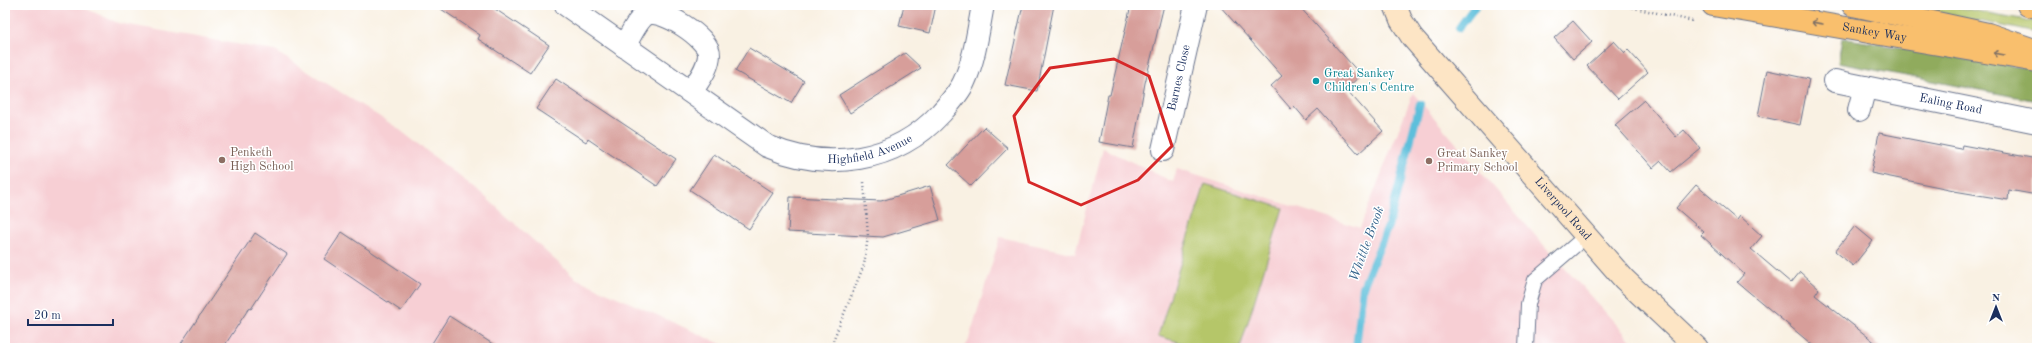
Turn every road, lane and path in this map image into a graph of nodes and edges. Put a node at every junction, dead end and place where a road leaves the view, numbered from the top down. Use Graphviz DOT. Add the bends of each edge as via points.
graph roads {
  1 [pos="566,5"];
  2 [pos="983,5"];
  3 [pos="1196,5"];
  4 [pos="1395,5"];
  5 [pos="1713,5"];
  6 [pos="1853,5"];
  7 [pos="2028,5"];
  8 [pos="2037,7"];
  9 [pos="624,46"];
  10 [pos="2037,51"];
  11 [pos="2037,61"];
  12 [pos="1835,81"];
  13 [pos="1865,88"];
  14 [pos="691,92"];
  15 [pos="1859,110"];
  16 [pos="2037,122"];
  17 [pos="1163,150"];
  18 [pos="863,158"];
  19 [pos="1586,236"];
  20 [pos="830,348"];
  21 [pos="1526,348"];
  22 [pos="1697,348"];
  1 -- 9 [label="street, Highfield Avenue"];
  2 -- 18 [label="street, Highfield Avenue" via="971,63 964,83 950,104 916,135 899,145"];
  3 -- 17 [label="street, Barnes Close"];
  4 -- 19 [label="street, Liverpool Road" via="1412,37"];
  11 -- 5 [label="main road, Sankey Way, one-way"];
  6 -- 10 [label="main road" via="1988,34"];
  7 -- 8 [label="main road"];
  9 -- 14 [label="street, Highfield Avenue"];
  9 -- 14 [label="street" via="643,17 652,12 664,14 702,38 708,48 708,60"];
  12 -- 13 [label="street, Ealing Road"];
  13 -- 15 [label="street"];
  13 -- 16 [label="street, Ealing Road"];
  14 -- 18 [label="street, Highfield Avenue" via="768,146 788,155 830,161"];
  18 -- 20 [label="path" via="868,236 864,265"];
  19 -- 21 [label="lane" via="1535,280 1528,304"];
  19 -- 22 [label="street, Liverpool Road" via="1624,279"];
}
